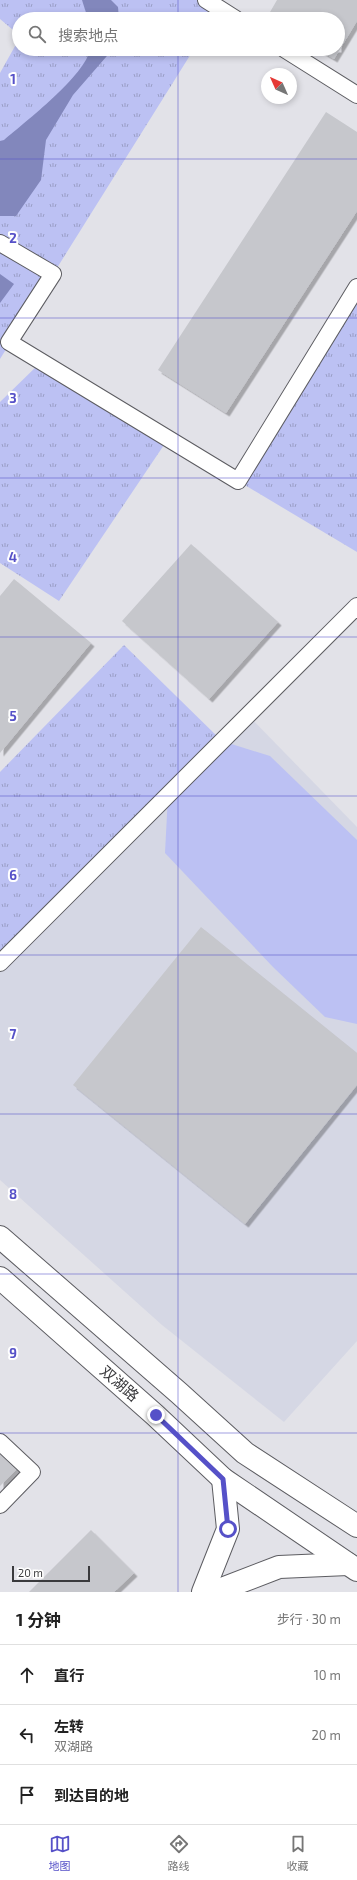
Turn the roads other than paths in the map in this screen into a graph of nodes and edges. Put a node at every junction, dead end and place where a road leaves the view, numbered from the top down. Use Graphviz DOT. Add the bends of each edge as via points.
graph roads {
  1 [pos="206,0"];
  2 [pos="225,12"];
  3 [pos="295,56"];
  4 [pos="357,95"];
  5 [pos="0,243"];
  6 [pos="357,287"];
  7 [pos="357,606"];
  8 [pos="0,963"];
  9 [pos="0,1237"];
  10 [pos="0,1278"];
  11 [pos="0,1442"];
  12 [pos="223,1479"];
  13 [pos="0,1505"];
  14 [pos="357,1526"];
  15 [pos="352,1567"];
  16 [pos="203,1592"];
  17 [pos="214,1592"];
  1 -- 2 [label="lane"];
  3 -- 4 [label="lane"];
  5 -- 6 [label="lane" via="53,274 10,342 238,481"];
  7 -- 8 [label="lane"];
  9 -- 14 [label="main road, 双湖路" via="245,1454"];
  10 -- 12 [label="main road, 双湖路" via="156,1415"];
  11 -- 13 [label="lane" via="32,1472"];
  12 -- 15 [label="main road, 双湖路"];
  12 -- 16 [label="main road" via="228,1529"];
  15 -- 17 [label="main road" via="280,1567"];
}
